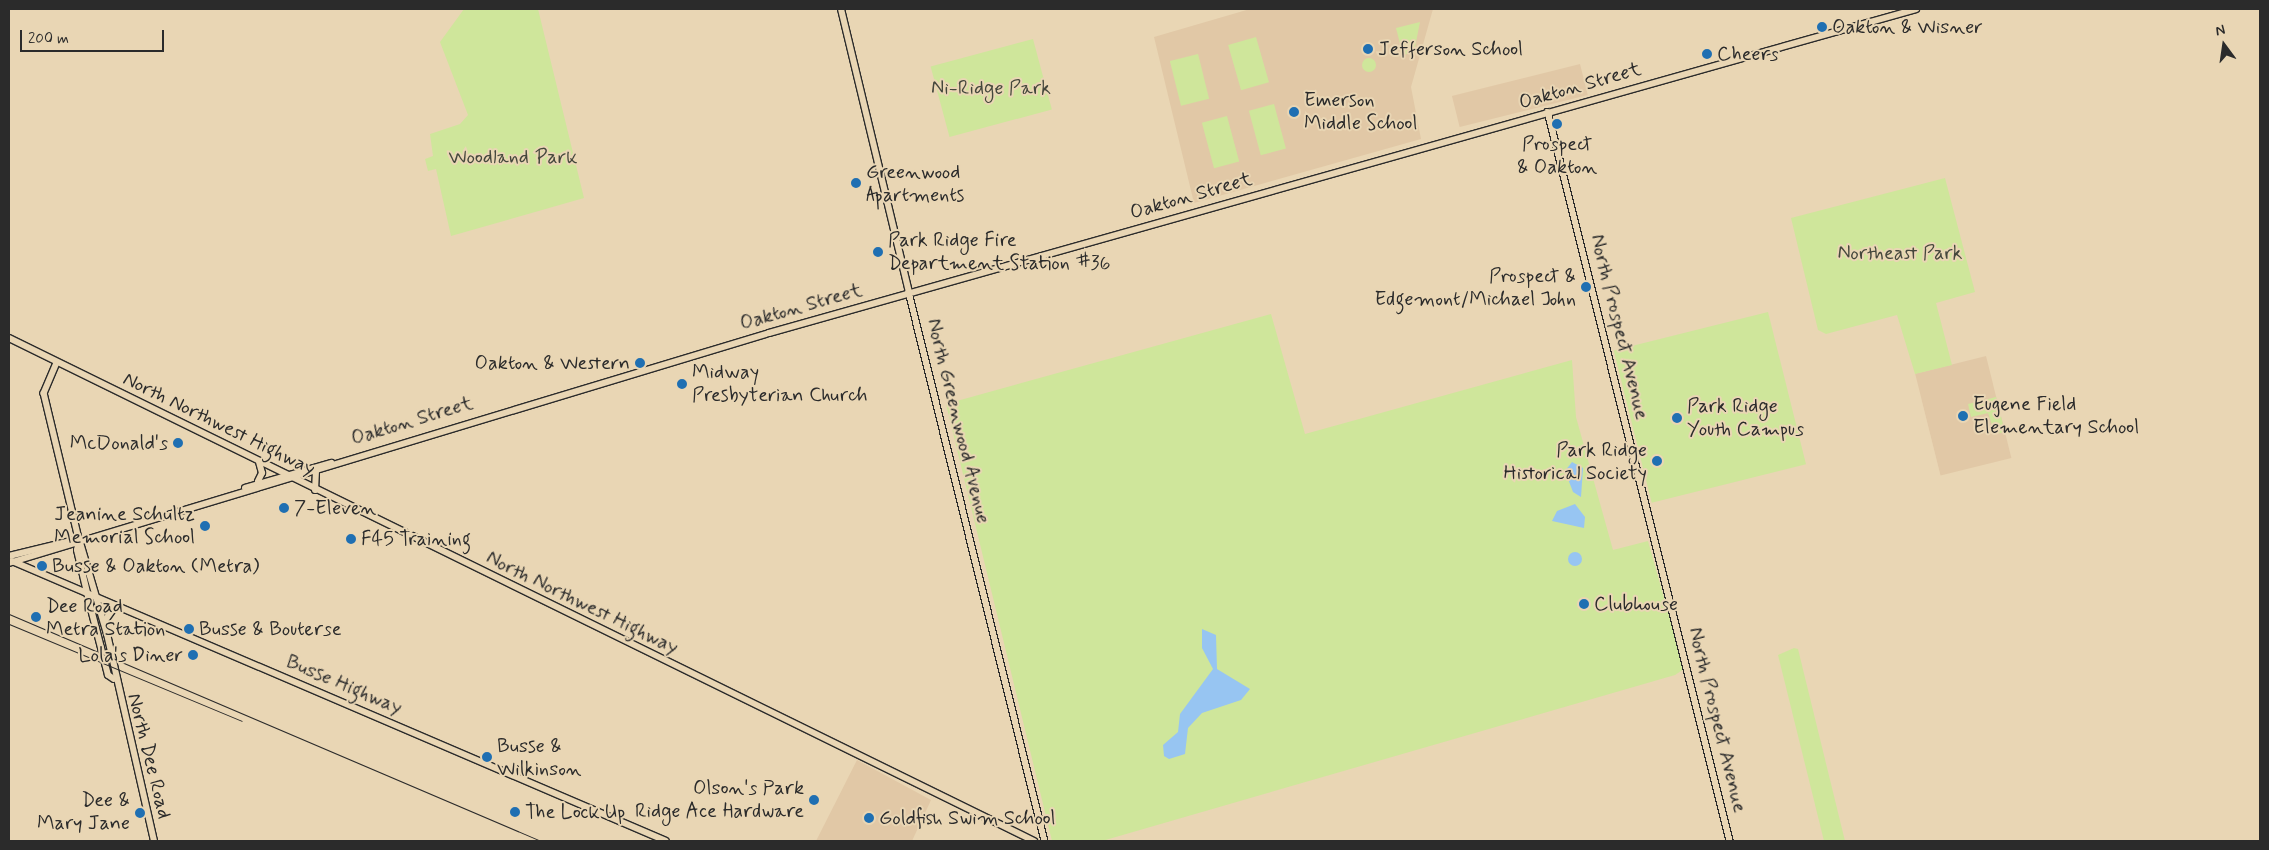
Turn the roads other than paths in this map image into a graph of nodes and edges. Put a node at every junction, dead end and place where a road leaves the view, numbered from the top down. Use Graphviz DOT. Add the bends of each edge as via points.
graph roads {
  1 [pos="841,9"];
  2 [pos="1916,9"];
  3 [pos="1548,112"];
  4 [pos="909,292"];
  5 [pos="9,338"];
  6 [pos="57,363"];
  7 [pos="258,460"];
  8 [pos="332,463"];
  9 [pos="316,470"];
  10 [pos="284,474"];
  11 [pos="291,477"];
  12 [pos="258,481"];
  13 [pos="244,489"];
  14 [pos="315,490"];
  15 [pos="79,539"];
  16 [pos="10,560"];
  17 [pos="88,595"];
  18 [pos="97,599"];
  19 [pos="115,606"];
  20 [pos="104,623"];
  21 [pos="114,680"];
  22 [pos="154,841"];
  23 [pos="666,841"];
  24 [pos="1034,841"];
  25 [pos="1045,841"];
  26 [pos="1730,841"];
  1 -- 4 [label="main road, North Greenwood Avenue"];
  2 -- 3 [label="main road, Oakton Street"];
  3 -- 4 [label="main road, Oakton Street"];
  3 -- 26 [label="street, North Prospect Avenue"];
  4 -- 8 [label="main road, Oakton Street"];
  4 -- 25 [label="street, North Greenwood Avenue"];
  5 -- 6 [label="main road, North Northwest Highway"];
  6 -- 7 [label="main road, North Northwest Highway"];
  6 -- 15 [label="street, North Dee Road" via="44,393"];
  7 -- 10 [label="main road, North Northwest Highway"];
  7 -- 12 [label="main road" via="262,473"];
  8 -- 9 [label="main road, Oakton Street"];
  8 -- 10 [label="main road, Oakton Street"];
  9 -- 11 [label="main road, Oakton Street"];
  9 -- 14 [label="main road"];
  10 -- 11 [label="main road, North Northwest Highway"];
  10 -- 12 [label="main road, Oakton Street"];
  11 -- 13 [label="main road, Oakton Street"];
  11 -- 14 [label="main road, North Northwest Highway"];
  12 -- 13 [label="main road, Oakton Street"];
  13 -- 15 [label="main road, Oakton Street"];
  14 -- 24 [label="main road, North Northwest Highway"];
  15 -- 16 [label="main road, Oakton Street"];
  15 -- 17 [label="main road, North Dee Road"];
  15 -- 18 [label="main road, North Dee Road"];
  16 -- 17 [label="main road, Busse Highway"];
  17 -- 18 [label="main road, Busse Highway"];
  17 -- 21 [label="main road, North Dee Road" via="108,675"];
  18 -- 19 [label="main road, Busse Highway"];
  18 -- 20 [label="main road, North Dee Road"];
  19 -- 20 [label="main road"];
  19 -- 23 [label="main road, Busse Highway"];
  20 -- 21 [label="main road, North Dee Road"];
  21 -- 22 [label="main road, North Dee Road"];
}
